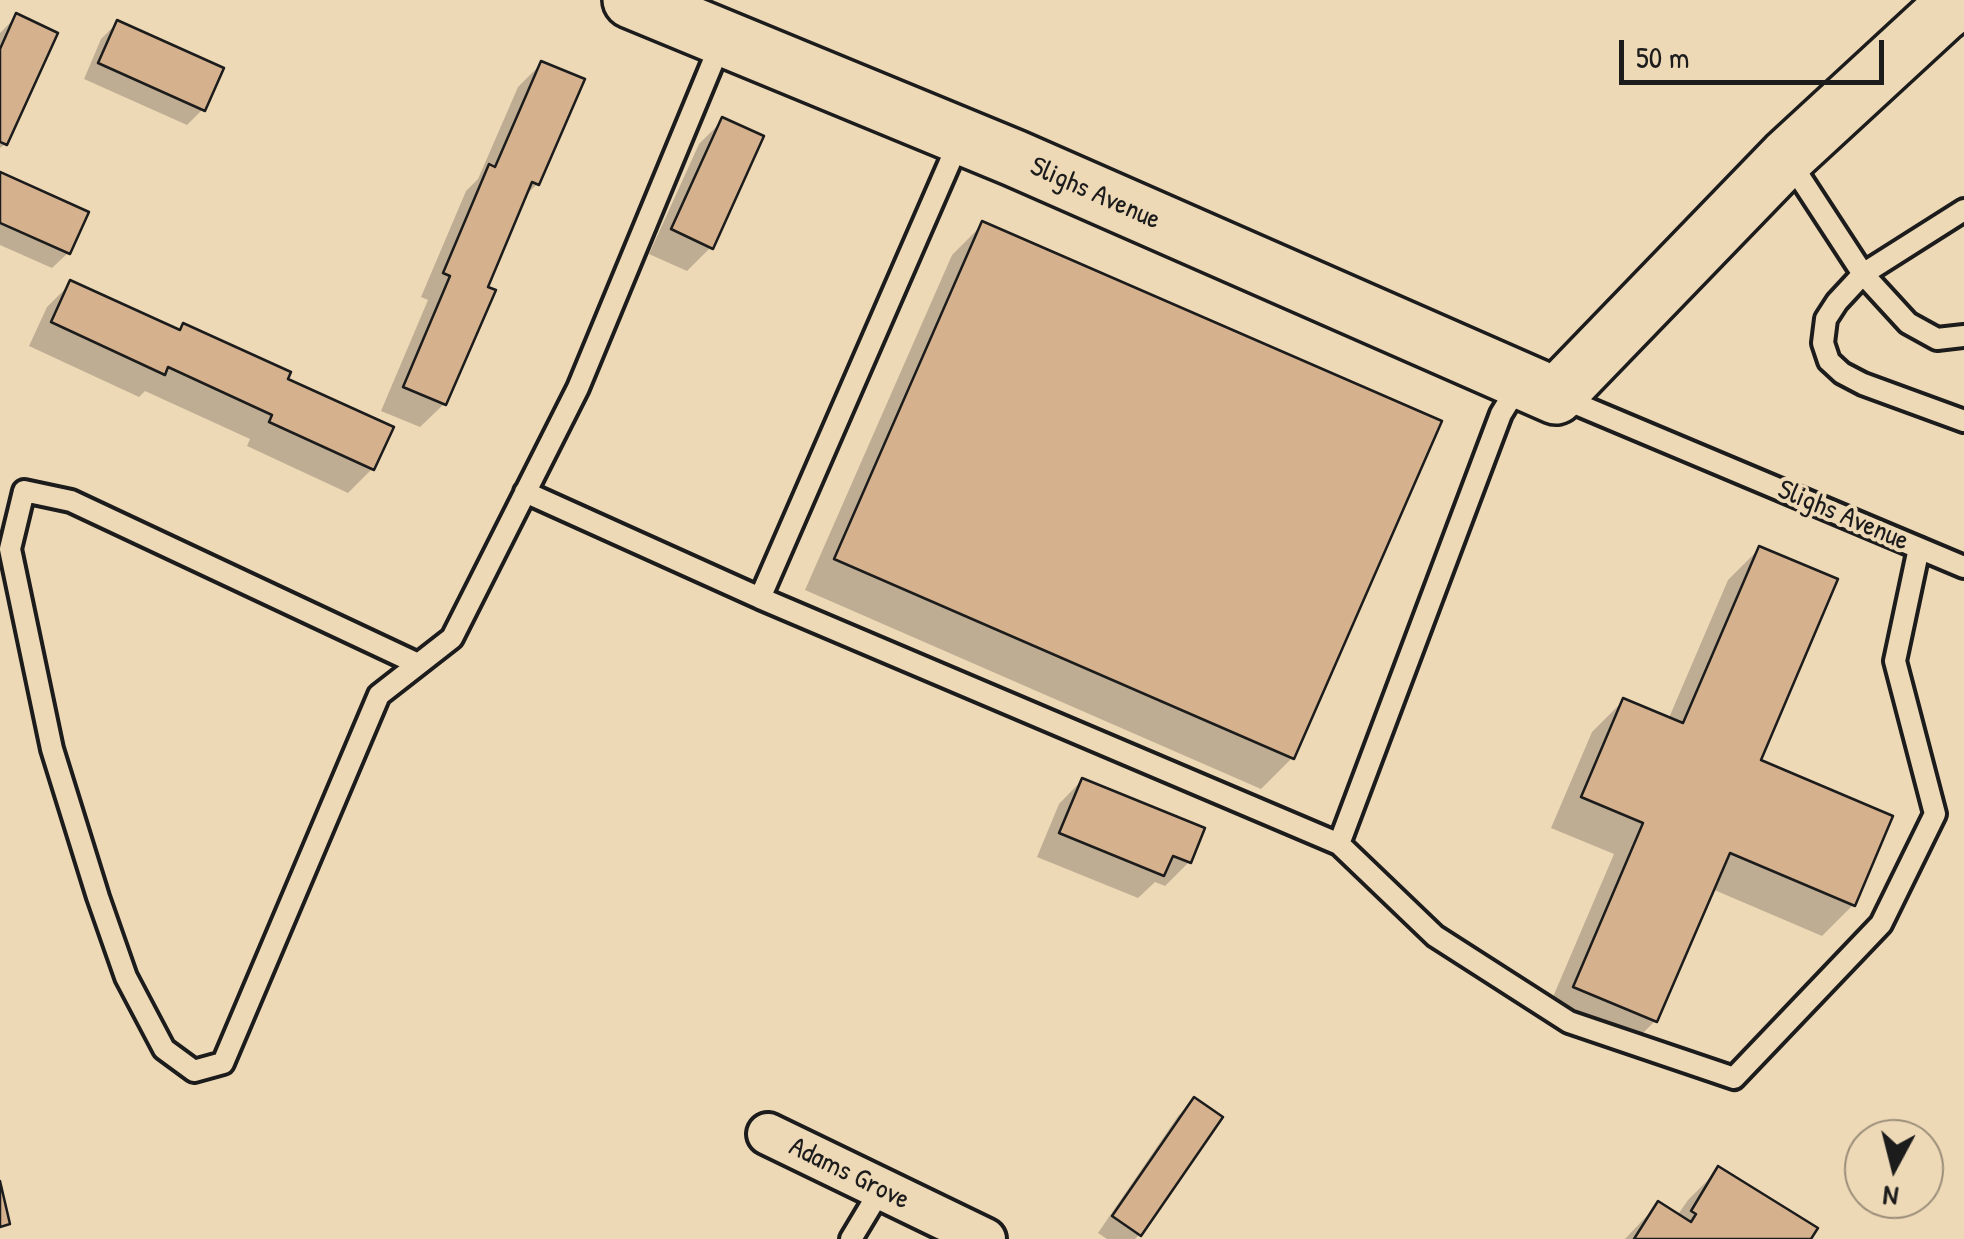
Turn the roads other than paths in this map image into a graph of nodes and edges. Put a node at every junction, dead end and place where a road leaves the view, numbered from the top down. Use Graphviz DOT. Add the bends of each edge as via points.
graph roads {
  1 [pos="631,0"];
  2 [pos="1960,0"];
  3 [pos="723,38"];
  4 [pos="961,136"];
  5 [pos="1787,158"];
  6 [pos="1964,210"];
  7 [pos="1863,274"];
  8 [pos="1964,336"];
  9 [pos="1538,388"];
  10 [pos="1959,414"];
  11 [pos="1964,437"];
  12 [pos="526,492"];
  13 [pos="1920,548"];
  14 [pos="1964,566"];
  15 [pos="760,598"];
  16 [pos="418,664"];
  17 [pos="1339,844"];
  18 [pos="768,1134"];
  19 [pos="881,1189"];
  20 [pos="850,1239"];
  21 [pos="985,1239"];
  1 -- 3 [label="street, Slighs Avenue"];
  2 -- 5 [label="street"];
  3 -- 4 [label="street, Slighs Avenue"];
  3 -- 12 [label="lane" via="578,388"];
  4 -- 9 [label="street, Slighs Avenue"];
  4 -- 15 [label="lane"];
  5 -- 7 [label="lane"];
  5 -- 9 [label="street"];
  6 -- 7 [label="lane"];
  7 -- 8 [label="lane" via="1908,323 1937,339"];
  7 -- 10 [label="lane" via="1826,318 1823,342 1830,361 1863,384"];
  9 -- 13 [label="lane, Slighs Avenue"];
  9 -- 17 [label="lane" via="1501,414"];
  10 -- 11 [label="lane"];
  12 -- 15 [label="lane"];
  12 -- 16 [label="lane" via="452,638"];
  13 -- 14 [label="lane, Slighs Avenue"];
  13 -- 17 [label="lane" via="1895,660 1934,814 1881,924 1734,1078 1569,1022 1435,936"];
  15 -- 17 [label="lane"];
  16 -- 16 [label="lane" via="379,695 223,1062 194,1071 164,1049 126,977 52,749 10,549 24,491 72,501"];
  18 -- 19 [label="street, Adams Grove"];
  19 -- 20 [label="lane"];
  19 -- 21 [label="street, Adams Grove"];
}
